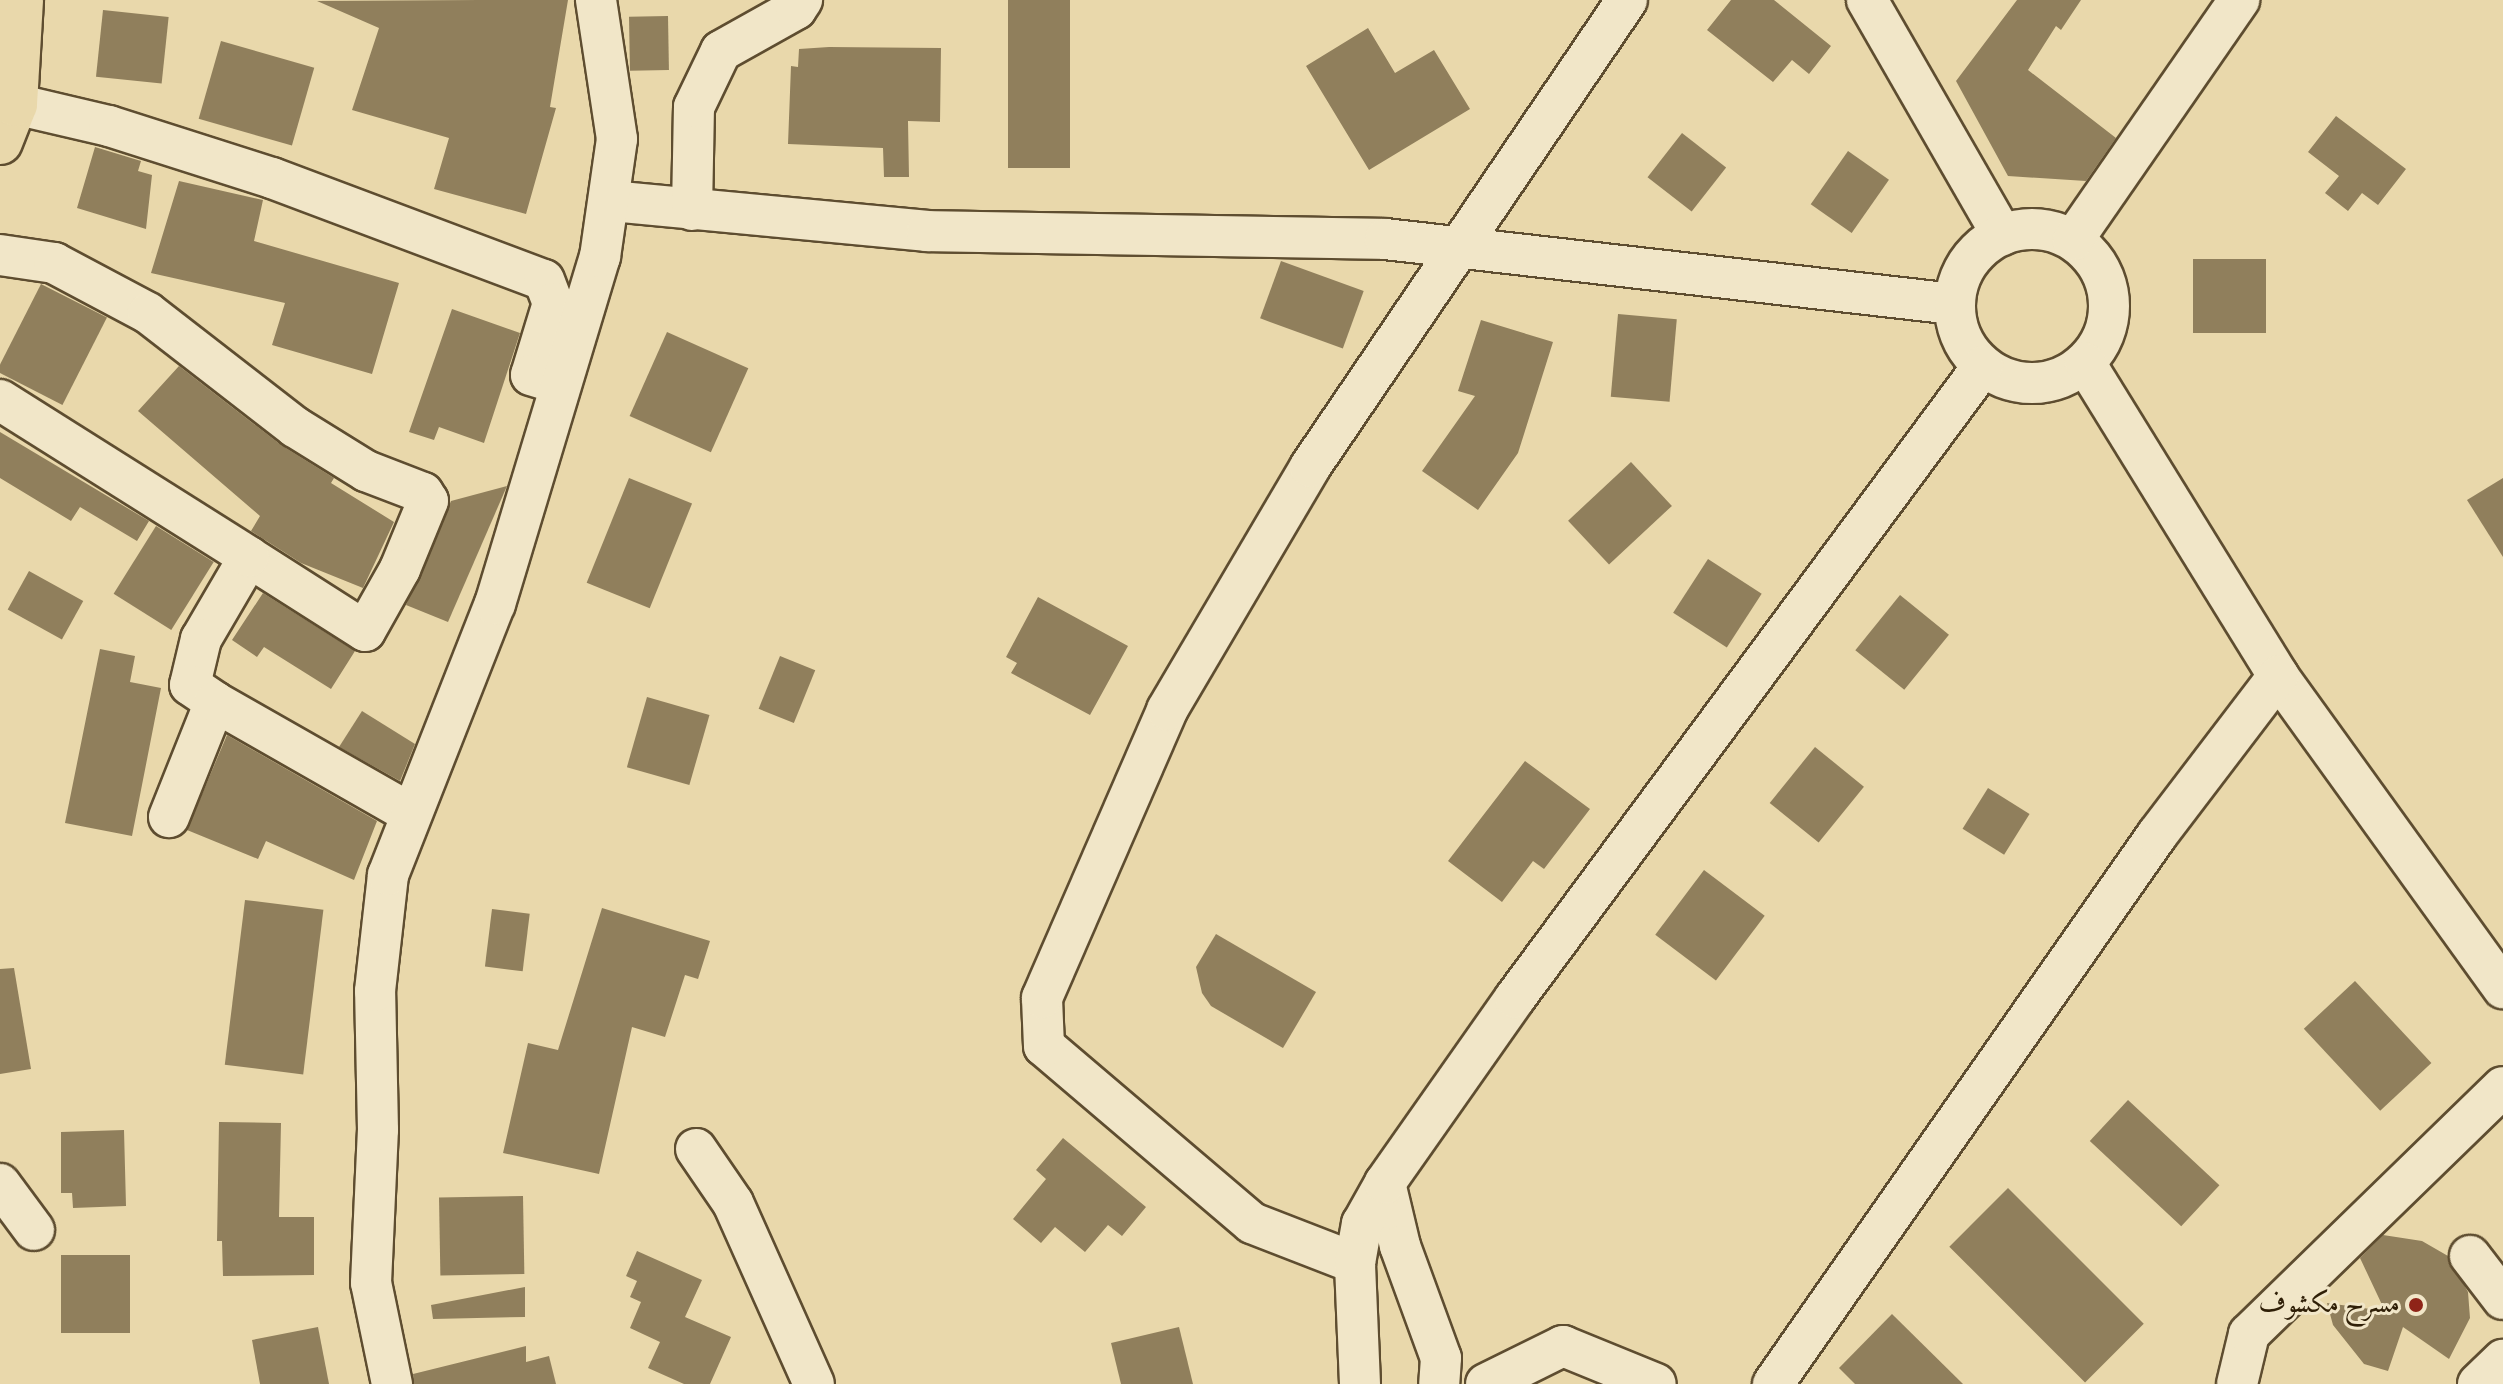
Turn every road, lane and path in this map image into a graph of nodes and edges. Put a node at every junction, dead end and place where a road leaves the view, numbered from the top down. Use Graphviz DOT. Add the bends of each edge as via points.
graph roads {
  1 [pos="21,0"];
  2 [pos="596,0"];
  3 [pos="802,0"];
  4 [pos="1627,0"];
  5 [pos="1867,0"];
  6 [pos="2239,0"];
  7 [pos="8,123"];
  8 [pos="611,201"];
  9 [pos="692,210"];
  10 [pos="2002,235"];
  11 [pos="2073,240"];
  12 [pos="1455,251"];
  13 [pos="0,255"];
  14 [pos="1954,304"];
  15 [pos="2085,363"];
  16 [pos="1983,366"];
  17 [pos="561,384"];
  18 [pos="0,400"];
  19 [pos="249,557"];
  20 [pos="2278,676"];
  21 [pos="215,702"];
  22 [pos="411,814"];
  23 [pos="169,817"];
  24 [pos="2503,988"];
  25 [pos="2503,1087"];
  26 [pos="696,1149"];
  27 [pos="1385,1183"];
  28 [pos="0,1184"];
  29 [pos="34,1230"];
  30 [pos="2470,1256"];
  31 [pos="1355,1263"];
  32 [pos="2503,1299"];
  33 [pos="2503,1360"];
  34 [pos="392,1384"];
  35 [pos="814,1384"];
  36 [pos="1360,1384"];
  37 [pos="1439,1384"];
  38 [pos="1486,1384"];
  39 [pos="1656,1384"];
  40 [pos="1773,1384"];
  41 [pos="2237,1384"];
  42 [pos="2478,1384"];
  1 -- 7 [label="main road"];
  2 -- 8 [label="street" via="617,139"];
  3 -- 9 [label="street" via="796,9 721,51 694,107"];
  4 -- 12 [label="street"];
  5 -- 10 [label="street"];
  6 -- 11 [label="street"];
  7 -- 17 [label="street" via="109,126 272,178 544,280 553,303 531,375"];
  8 -- 9 [label="street"];
  8 -- 17 [label="street" via="600,257"];
  9 -- 12 [label="street" via="927,231 1385,239"];
  10 -- 11 [label="street" via="2050,231"];
  10 -- 14 [label="street" via="1977,251 1961,276"];
  11 -- 15 [label="street" via="2100,272 2109,313 2102,340"];
  12 -- 14 [label="street" via="1599,262"];
  12 -- 31 [label="street" via="1310,467 1167,710 1042,998 1044,1046 1252,1223"];
  13 -- 19 [label="street" via="54,263 148,313 295,427 366,471 423,493 428,501 400,569 365,631"];
  14 -- 16 [label="street" via="1962,338"];
  15 -- 16 [label="street" via="2062,377 2034,383 2007,379"];
  15 -- 20 [label="street"];
  16 -- 27 [label="street" via="1515,998"];
  17 -- 22 [label="street" via="495,604"];
  18 -- 19 [label="street"];
  19 -- 21 [label="street" via="201,639 190,685"];
  20 -- 24 [label="street"];
  20 -- 40 [label="street" via="2157,835"];
  21 -- 22 [label="street"];
  21 -- 23 [label="street"];
  22 -- 34 [label="street" via="388,875 375,991 378,1130 371,1283"];
  25 -- 41 [label="street" via="2249,1334"];
  26 -- 35 [label="street" via="733,1203"];
  27 -- 31 [label="street" via="1362,1224"];
  27 -- 37 [label="street" via="1400,1246 1441,1358"];
  28 -- 29 [label="street"];
  30 -- 32 [label="street"];
  31 -- 36 [label="street"];
  33 -- 42 [label="street"];
  38 -- 39 [label="street" via="1563,1346"];
}
